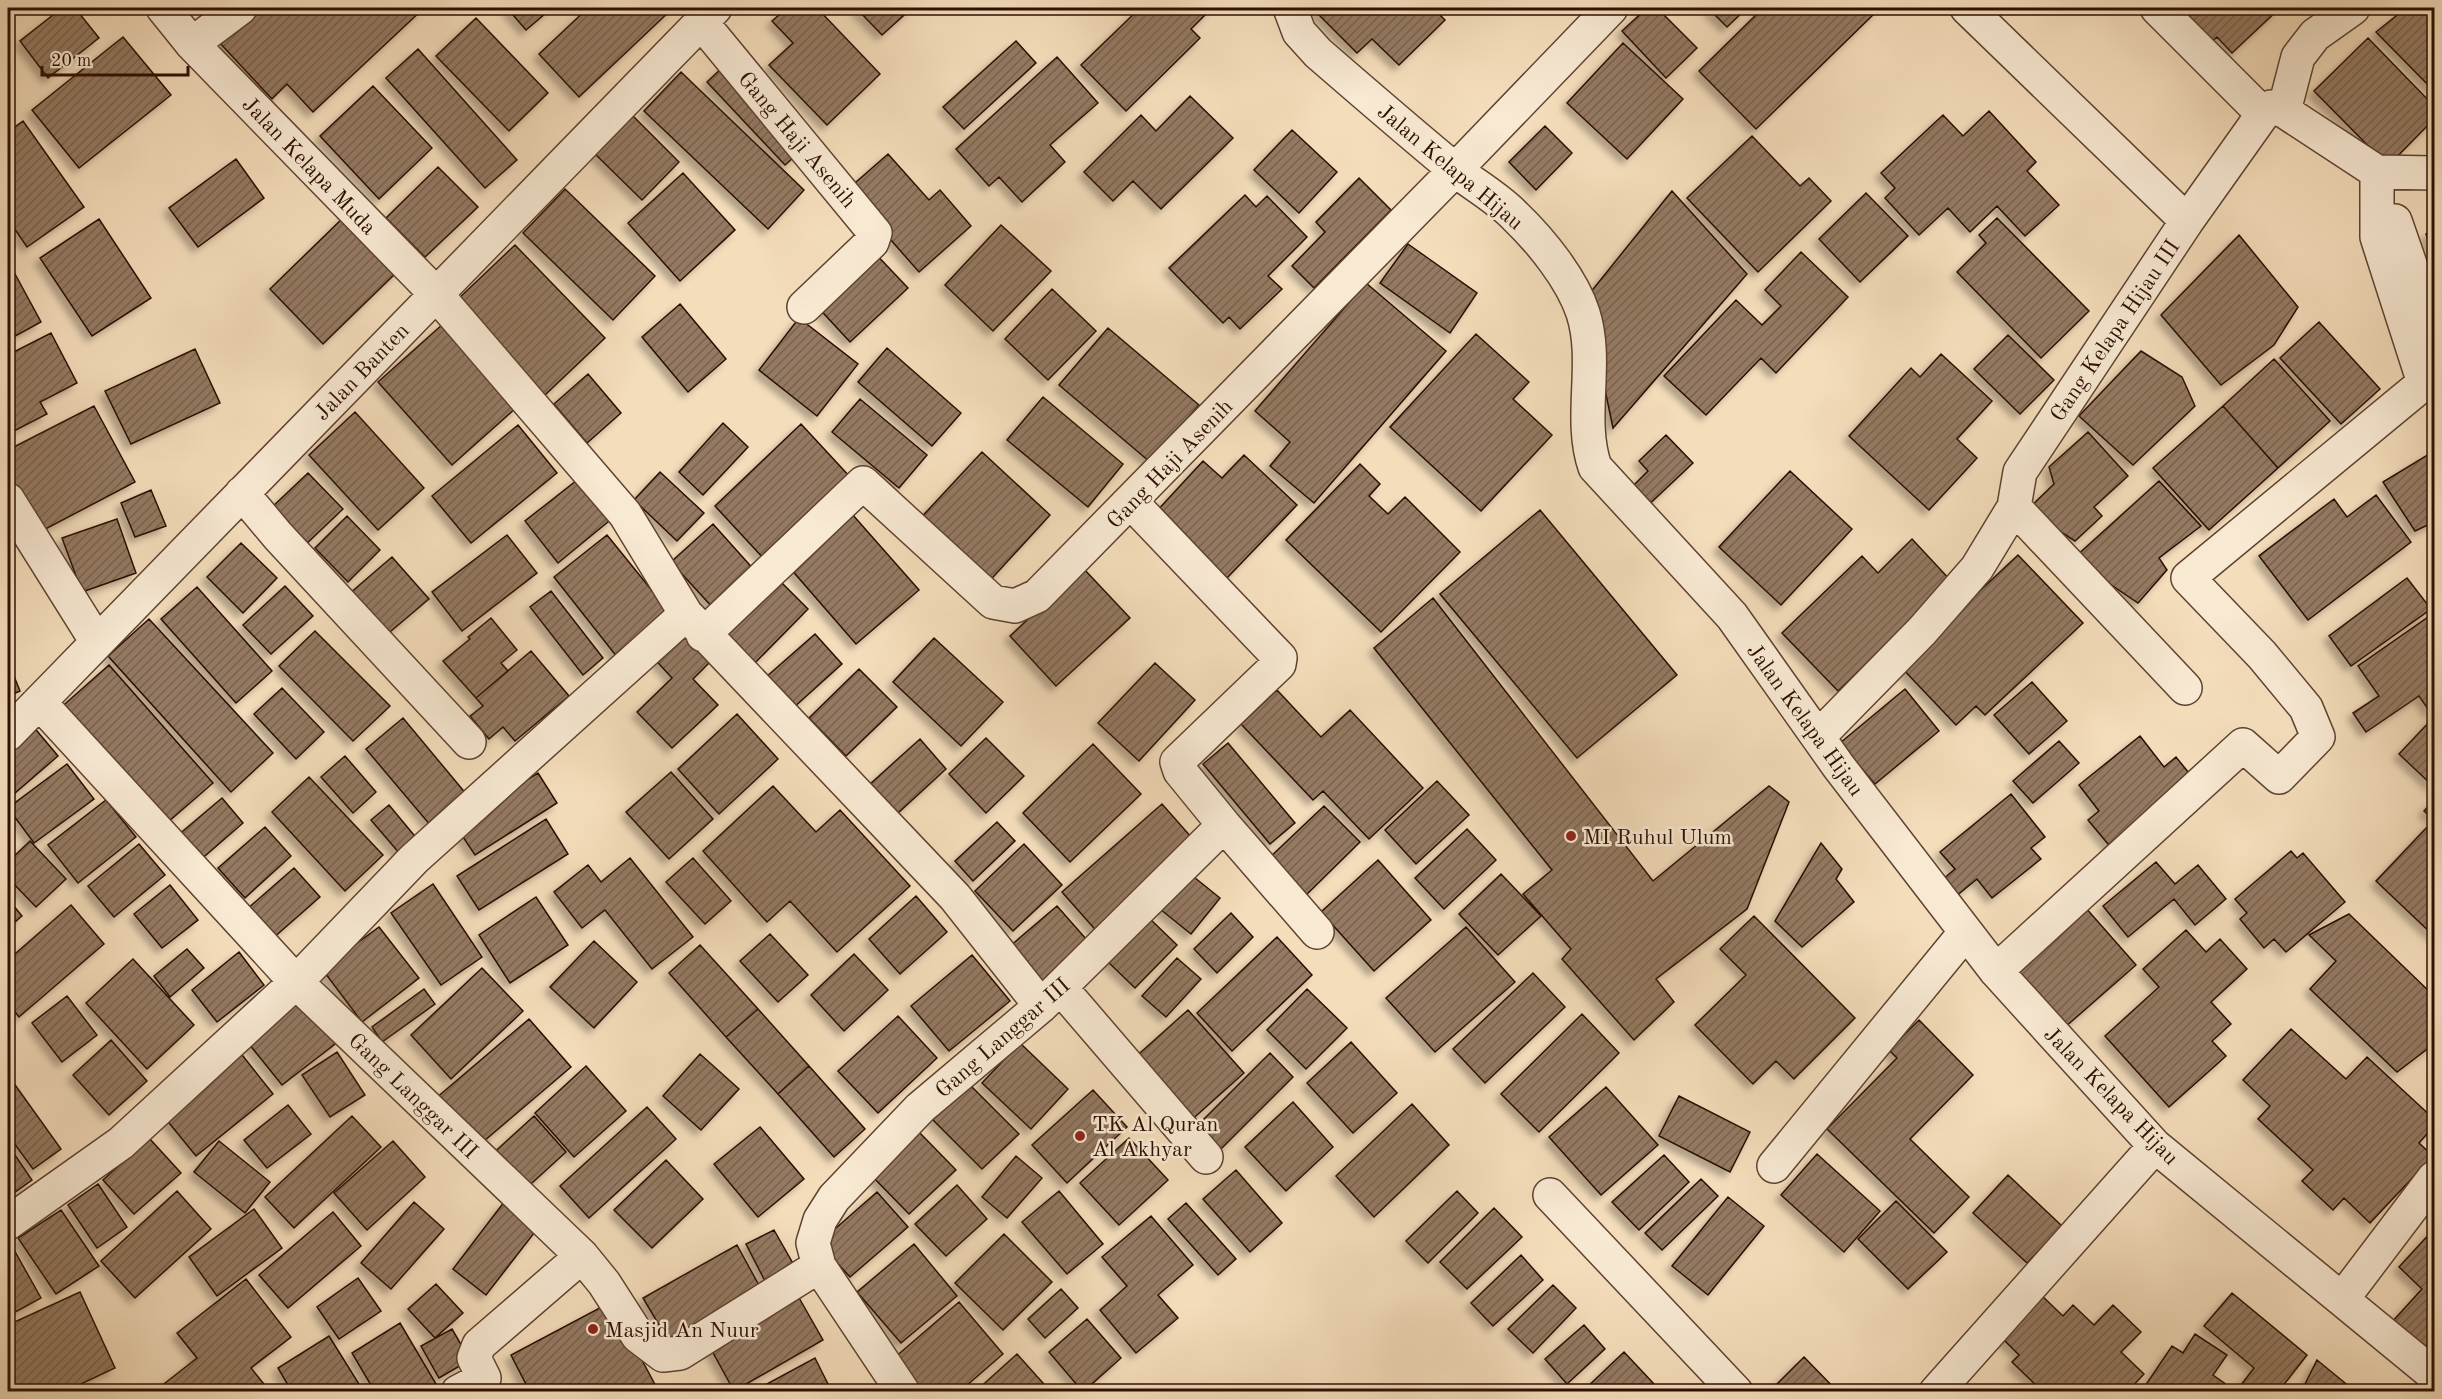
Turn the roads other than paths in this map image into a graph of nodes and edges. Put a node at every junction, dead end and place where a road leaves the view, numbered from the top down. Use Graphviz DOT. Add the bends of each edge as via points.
graph roads {
  1 [pos="163,8"];
  2 [pos="240,8"];
  3 [pos="1290,8"];
  4 [pos="1611,8"];
  5 [pos="1967,8"];
  6 [pos="2157,8"];
  7 [pos="2353,8"];
  8 [pos="708,15"];
  9 [pos="192,44"];
  10 [pos="2273,113"];
  11 [pos="1455,170"];
  12 [pos="2377,172"];
  13 [pos="2434,173"];
  14 [pos="2187,221"];
  15 [pos="436,294"];
  16 [pos="804,307"];
  17 [pos="2434,333"];
  18 [pos="242,493"];
  19 [pos="8,500"];
  20 [pos="1131,502"];
  21 [pos="2014,507"];
  22 [pos="694,625"];
  23 [pos="97,642"];
  24 [pos="2185,688"];
  25 [pos="39,702"];
  26 [pos="8,734"];
  27 [pos="1818,737"];
  28 [pos="469,742"];
  29 [pos="1224,825"];
  30 [pos="1317,932"];
  31 [pos="1965,933"];
  32 [pos="1996,970"];
  33 [pos="296,982"];
  34 [pos="1050,997"];
  35 [pos="2155,1146"];
  36 [pos="1206,1157"];
  37 [pos="1774,1166"];
  38 [pos="2434,1178"];
  39 [pos="1550,1195"];
  40 [pos="8,1223"];
  41 [pos="582,1256"];
  42 [pos="819,1266"];
  43 [pos="2343,1298"];
  44 [pos="2434,1375"];
  45 [pos="458,1392"];
  46 [pos="903,1392"];
  47 [pos="1736,1392"];
  48 [pos="1936,1392"];
  1 -- 9 [label="street, Jalan Kelapa Muda"];
  2 -- 9 [label="street"];
  3 -- 11 [label="street, Jalan Kelapa Hijau" via="1299,32 1318,53"];
  4 -- 11 [label="street, Gang Haji Asenih"];
  5 -- 14 [label="street"];
  6 -- 10 [label="street"];
  7 -- 10 [label="street" via="2315,36 2298,57"];
  8 -- 15 [label="street, Jalan Banten"];
  8 -- 16 [label="street, Gang Haji Asenih" via="875,233 872,242"];
  9 -- 15 [label="street, Jalan Kelapa Muda"];
  10 -- 12 [label="street"];
  10 -- 14 [label="street, Gang Kelapa Hijau III"];
  11 -- 20 [label="street, Gang Haji Asenih"];
  11 -- 27 [label="street, Jalan Kelapa Hijau" via="1515,215 1561,270 1574,293 1583,314 1590,355 1588,418 1596,467 1732,616"];
  12 -- 13 [label="street"];
  12 -- 17 [label="street"];
  12 -- 32 [label="street" via="2377,237 2424,383 2188,578 2306,708 2318,737 2279,777 2243,745"];
  14 -- 21 [label="street, Gang Kelapa Hijau III" via="2020,472"];
  15 -- 18 [label="street, Jalan Banten"];
  15 -- 22 [label="street, Jalan Kelapa Muda" via="625,514"];
  18 -- 23 [label="street, Jalan Banten"];
  18 -- 28 [label="street"];
  19 -- 23 [label="street"];
  20 -- 22 [label="street, Gang Haji Asenih" via="1037,596 1015,606 993,602 863,483"];
  20 -- 29 [label="street" via="1280,658 1279,664 1177,762"];
  21 -- 24 [label="street"];
  21 -- 27 [label="street" via="1977,568 1922,631"];
  22 -- 33 [label="street" via="414,859"];
  22 -- 34 [label="street, Jalan Kelapa Muda"];
  23 -- 25 [label="street, Jalan Banten"];
  25 -- 26 [label="street, Jalan Banten"];
  25 -- 33 [label="street, Gang Langgar III"];
  27 -- 31 [label="street, Jalan Kelapa Hijau"];
  29 -- 30 [label="street"];
  29 -- 34 [label="street, Gang Langgar III"];
  31 -- 32 [label="street, Jalan Kelapa Hijau"];
  31 -- 37 [label="street"];
  32 -- 35 [label="street, Jalan Kelapa Hijau"];
  33 -- 40 [label="street" via="121,1143"];
  33 -- 41 [label="street, Gang Langgar III"];
  34 -- 36 [label="street, Jalan Kelapa Muda"];
  34 -- 42 [label="street, Gang Langgar III" via="920,1108 834,1198 820,1220 813,1243"];
  35 -- 43 [label="street, Jalan Kelapa Hijau"];
  35 -- 48 [label="street"];
  38 -- 43 [label="street"];
  39 -- 47 [label="street"];
  41 -- 42 [label="street, Gang Langgar III" via="638,1336 663,1355 680,1353"];
  41 -- 45 [label="street" via="479,1345 474,1358 484,1378"];
  42 -- 46 [label="street, Gang Langgar III"];
  43 -- 44 [label="street, Jalan Kelapa Hijau"];
}
